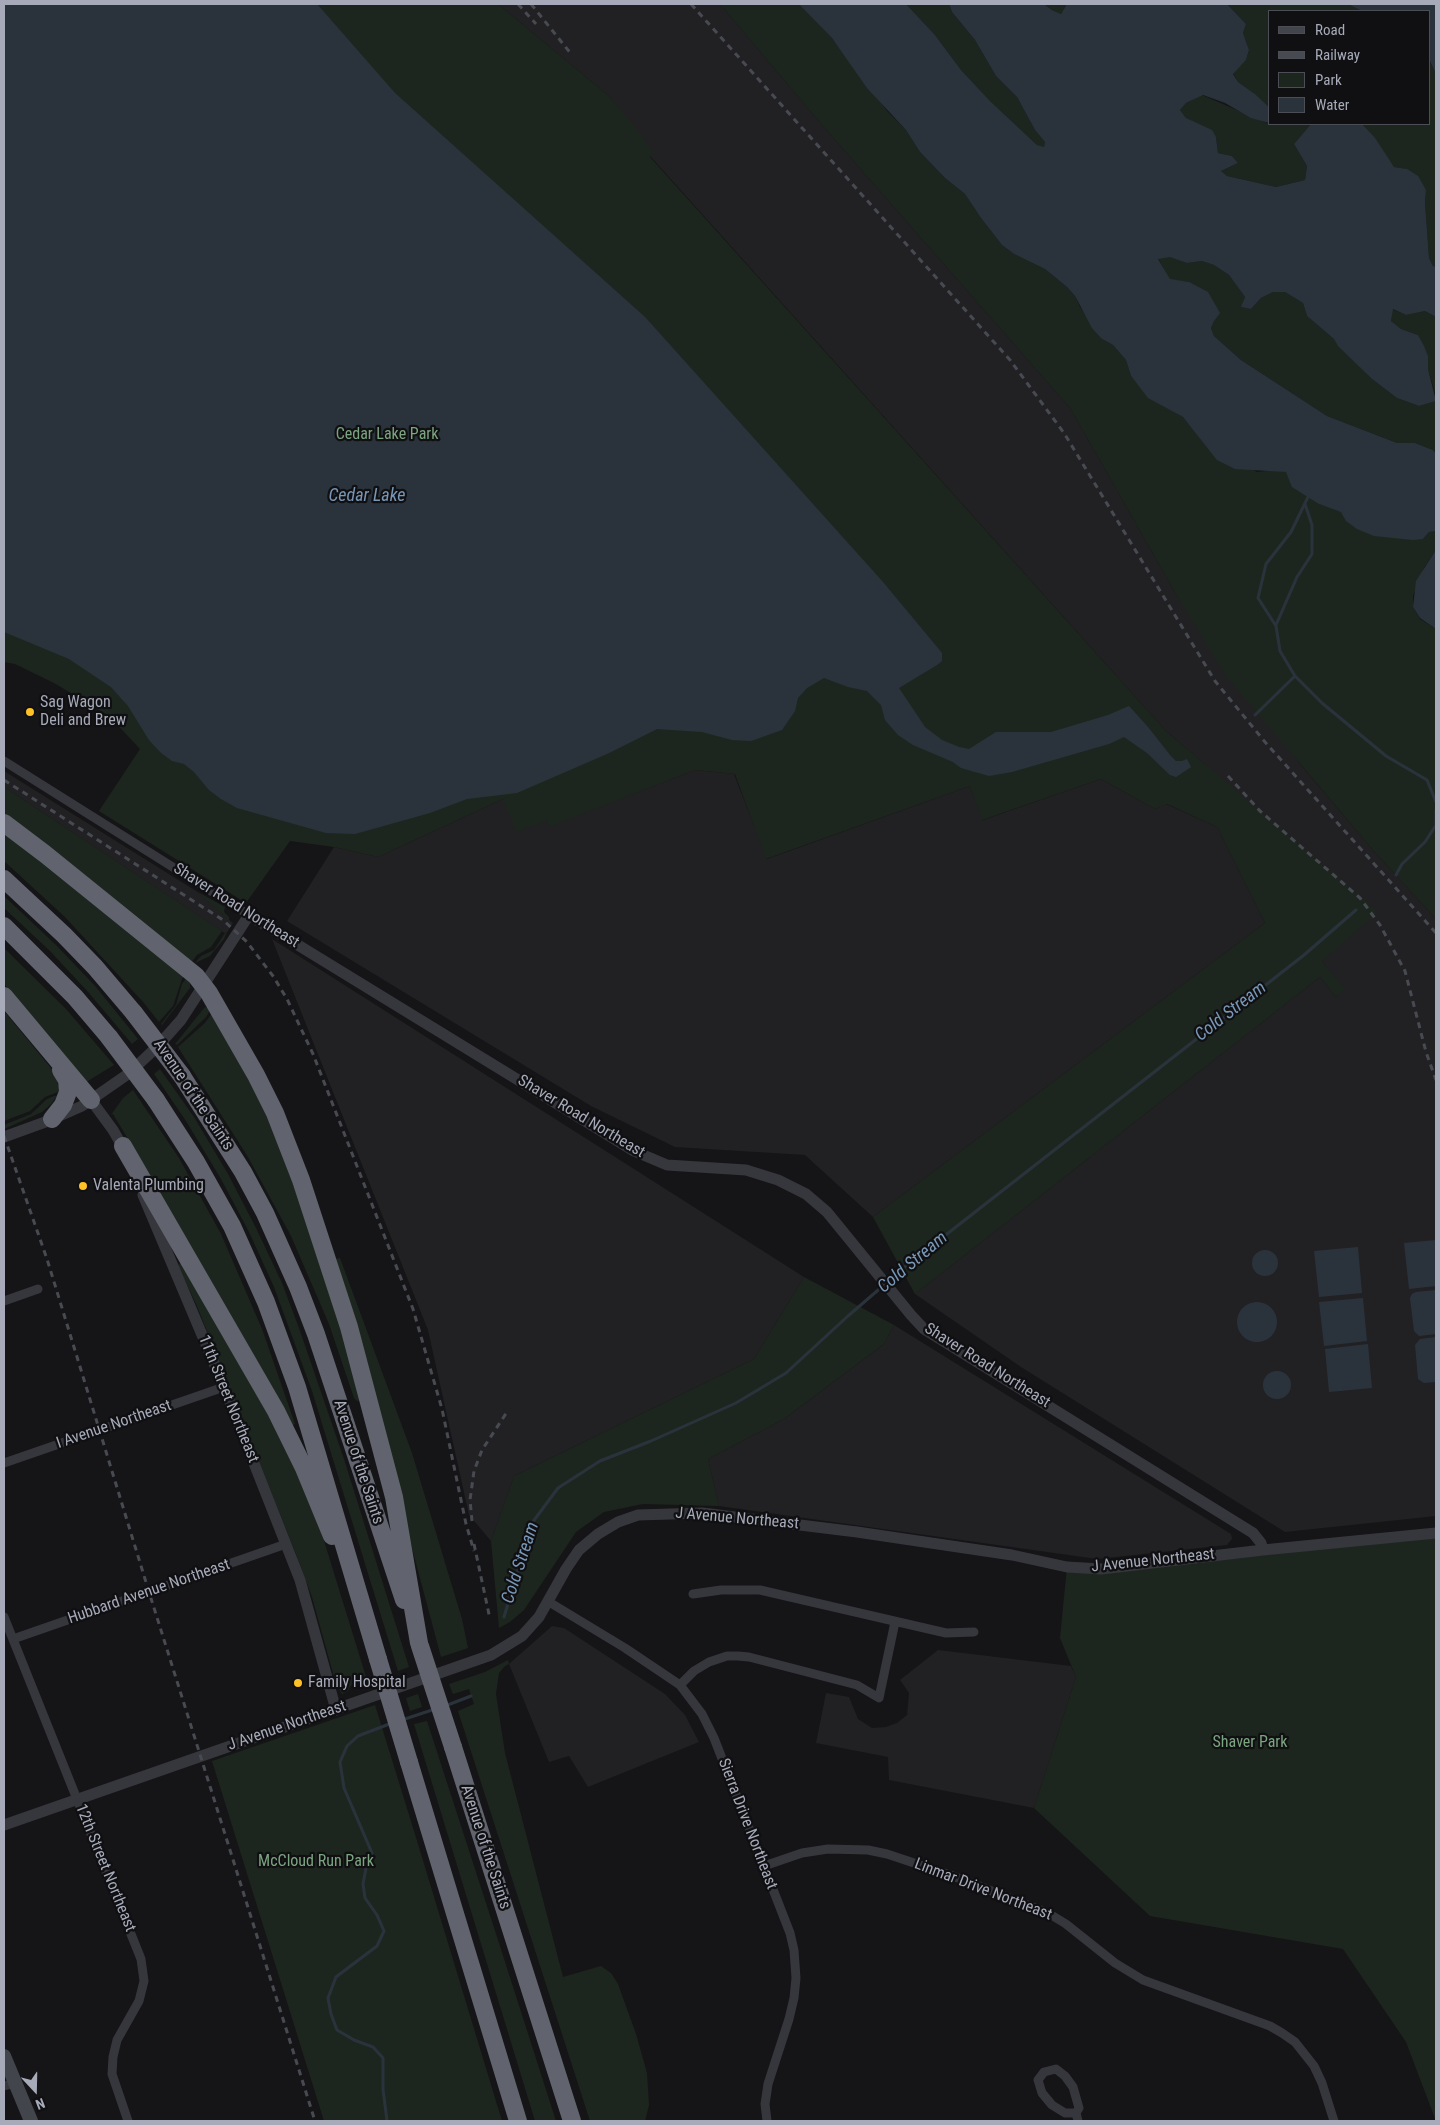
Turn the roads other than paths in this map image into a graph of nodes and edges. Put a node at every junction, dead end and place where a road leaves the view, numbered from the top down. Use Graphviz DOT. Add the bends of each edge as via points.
graph roads {
  1 [pos="4,761"];
  2 [pos="4,823"];
  3 [pos="4,878"];
  4 [pos="249,915"];
  5 [pos="4,926"];
  6 [pos="204,986"];
  7 [pos="4,996"];
  8 [pos="53,1056"];
  9 [pos="91,1100"];
  10 [pos="52,1119"];
  11 [pos="4,1137"];
  12 [pos="123,1146"];
  13 [pos="38,1289"];
  14 [pos="4,1301"];
  15 [pos="224,1387"];
  16 [pos="4,1463"];
  17 [pos="1436,1533"];
  18 [pos="286,1544"];
  19 [pos="1263,1550"];
  20 [pos="694,1594"];
  21 [pos="549,1602"];
  22 [pos="362,1605"];
  23 [pos="4,1617"];
  24 [pos="895,1622"];
  25 [pos="974,1632"];
  26 [pos="13,1639"];
  27 [pos="420,1644"];
  28 [pos="680,1685"];
  29 [pos="336,1710"];
  30 [pos="77,1799"];
  31 [pos="4,1825"];
  32 [pos="764,1866"];
  33 [pos="4,2056"];
  34 [pos="9,2085"];
  35 [pos="1077,2117"];
  36 [pos="31,2121"];
  37 [pos="128,2121"];
  38 [pos="518,2121"];
  39 [pos="572,2121"];
  40 [pos="767,2121"];
  41 [pos="1334,2121"];
  1 -- 4 [label="street, Shaver Road Northeast"];
  2 -- 6 [label="highway" via="189,970"];
  3 -- 27 [label="highway, Avenue of the Saints, bridge" via="70,941 134,1013 182,1076 243,1172 265,1213 316,1334"];
  4 -- 6 [label="street"];
  4 -- 19 [label="street, Shaver Road Northeast" via="634,1151 667,1165 746,1170 778,1180 806,1194 827,1212 911,1315 932,1334 1252,1533"];
  5 -- 22 [label="highway, Avenue of the Saints, bridge" via="69,991 109,1037 156,1100 222,1209 266,1302 297,1387"];
  6 -- 9 [label="street" via="158,1046 122,1079"];
  6 -- 27 [label="highway" via="275,1114 330,1264 394,1497"];
  7 -- 8 [label="highway"];
  8 -- 9 [label="highway"];
  8 -- 10 [label="highway" via="67,1080 68,1092"];
  9 -- 10 [label="street"];
  9 -- 12 [label="street, 11th Street Northeast"];
  10 -- 11 [label="street"];
  12 -- 15 [label="street, 11th Street Northeast"];
  12 -- 22 [label="highway" via="290,1439"];
  13 -- 14 [label="street"];
  15 -- 16 [label="street, I Avenue Northeast"];
  15 -- 18 [label="street, 11th Street Northeast"];
  17 -- 19 [label="street, J Avenue Northeast"];
  18 -- 26 [label="street, Hubbard Avenue Northeast"];
  18 -- 29 [label="street, 11th Street Northeast" via="312,1618"];
  19 -- 21 [label="street, J Avenue Northeast" via="1101,1569 1067,1567 1012,1555 856,1532 702,1513 662,1513 638,1515 598,1534 566,1569"];
  20 -- 24 [label="street" via="760,1590"];
  21 -- 28 [label="street, Sierra Drive Northeast"];
  21 -- 29 [label="street, J Avenue Northeast" via="522,1636 491,1655"];
  22 -- 38 [label="highway, Avenue of the Saints, bridge"];
  23 -- 26 [label="street, 12th Street Northeast"];
  24 -- 25 [label="street" via="946,1633"];
  24 -- 28 [label="street" via="878,1698 857,1685 744,1656 727,1656 709,1662"];
  26 -- 30 [label="street, 12th Street Northeast"];
  27 -- 39 [label="highway, Avenue of the Saints, bridge"];
  28 -- 32 [label="street, Sierra Drive Northeast" via="702,1714 714,1738"];
  29 -- 30 [label="street, J Avenue Northeast"];
  30 -- 31 [label="street, J Avenue Northeast"];
  30 -- 37 [label="street, 12th Street Northeast" via="141,1959 144,1981 139,2000 117,2040 112,2057 112,2074"];
  32 -- 40 [label="street, Sierra Drive Northeast" via="790,1933 796,1978 789,2019 768,2084"];
  32 -- 41 [label="street, Linmar Drive Northeast" via="802,1853 828,1849 868,1850 953,1876 1048,1913 1143,1980 1270,2026 1295,2042 1314,2066"];
  33 -- 34 [label="main road"];
  34 -- 36 [label="main road"];
  35 -- 35 [label="street" via="1079,2108 1073,2086 1056,2069 1044,2072 1038,2080 1042,2093 1052,2105"];
}
